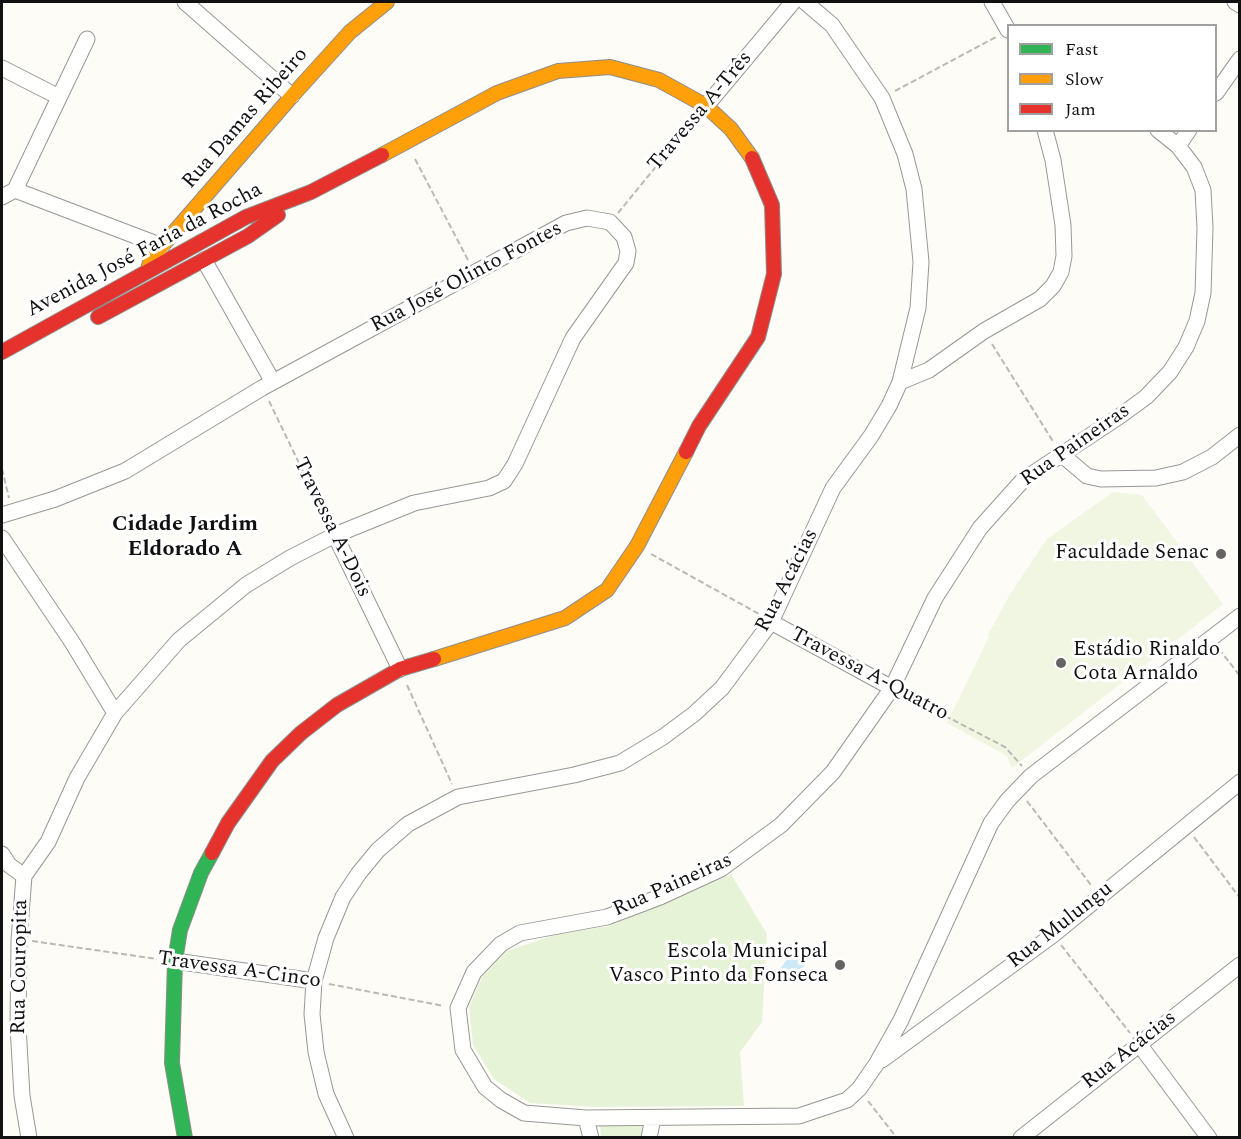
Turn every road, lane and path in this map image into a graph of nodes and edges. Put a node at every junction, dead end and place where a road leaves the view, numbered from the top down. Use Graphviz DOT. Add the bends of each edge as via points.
graph roads {
  1 [pos="185,2"];
  2 [pos="387,2"];
  3 [pos="793,2"];
  4 [pos="805,2"];
  5 [pos="1235,2"];
  6 [pos="1239,5"];
  7 [pos="996,7"];
  8 [pos="1016,24"];
  9 [pos="1007,28"];
  10 [pos="1007,31"];
  11 [pos="87,39"];
  12 [pos="1239,59"];
  13 [pos="2,68"];
  14 [pos="1217,90"];
  15 [pos="292,96"];
  16 [pos="59,97"];
  17 [pos="882,98"];
  18 [pos="706,106"];
  19 [pos="1045,132"];
  20 [pos="1160,132"];
  21 [pos="1188,132"];
  22 [pos="406,143"];
  23 [pos="1178,146"];
  24 [pos="311,192"];
  25 [pos="8,193"];
  26 [pos="246,217"];
  27 [pos="610,222"];
  28 [pos="162,246"];
  29 [pos="204,260"];
  30 [pos="147,272"];
  31 [pos="475,273"];
  32 [pos="114,309"];
  33 [pos="84,325"];
  34 [pos="984,331"];
  35 [pos="55,339"];
  36 [pos="2,352"];
  37 [pos="2,357"];
  38 [pos="900,382"];
  39 [pos="268,385"];
  40 [pos="1239,435"];
  41 [pos="1061,454"];
  42 [pos="2,469"];
  43 [pos="7,514"];
  44 [pos="335,535"];
  45 [pos="2,538"];
  46 [pos="637,546"];
  47 [pos="1239,616"];
  48 [pos="771,622"];
  49 [pos="1212,640"];
  50 [pos="400,669"];
  51 [pos="1239,676"];
  52 [pos="892,688"];
  53 [pos="115,713"];
  54 [pos="1031,776"];
  55 [pos="1239,782"];
  56 [pos="1018,789"];
  57 [pos="458,797"];
  58 [pos="1187,827"];
  59 [pos="2,854"];
  60 [pos="24,876"];
  61 [pos="1099,896"];
  62 [pos="1239,898"];
  63 [pos="1053,935"];
  64 [pos="19,940"];
  65 [pos="175,961"];
  66 [pos="1239,965"];
  67 [pos="314,981"];
  68 [pos="458,1008"];
  69 [pos="1139,1044"];
  70 [pos="877,1063"];
  71 [pos="859,1089"];
  72 [pos="586,1118"];
  73 [pos="653,1118"];
  74 [pos="29,1137"];
  75 [pos="184,1137"];
  76 [pos="346,1137"];
  77 [pos="591,1137"];
  78 [pos="649,1137"];
  79 [pos="897,1137"];
  80 [pos="1021,1137"];
  81 [pos="1209,1137"];
  1 -- 15 [label="street"];
  2 -- 15 [label="street, Rua Damas Ribeiro" via="350,32"];
  3 -- 18 [label="street, Travessa A-Três"];
  4 -- 17 [label="street, Rua Acácias" via="832,25"];
  5 -- 6 [label="street"];
  7 -- 8 [label="street"];
  7 -- 9 [label="street"];
  10 -- 17 [label="path"];
  11 -- 16 [label="street"];
  12 -- 14 [label="street"];
  13 -- 16 [label="street"];
  15 -- 28 [label="street, Rua Damas Ribeiro"];
  16 -- 25 [label="street"];
  17 -- 38 [label="street, Rua Acácias" via="905,154 919,220 918,308"];
  18 -- 22 [label="street, Avenida José Faria da Rocha" via="659,80 610,67 558,70 497,93"];
  18 -- 27 [label="path, Travessa A-Três"];
  18 -- 46 [label="street, Avenida José Faria da Rocha" via="750,153 763,180 772,205 774,274 758,337 699,426"];
  19 -- 34 [label="street" via="1059,193 1064,256 1061,272 1040,299"];
  20 -- 23 [label="street, Rua Paineiras"];
  21 -- 23 [label="street"];
  22 -- 24 [label="street, Avenida José Faria da Rocha"];
  22 -- 31 [label="path"];
  23 -- 41 [label="street, Rua Paineiras" via="1194,166 1203,190 1203,293 1197,321 1170,372 1146,397"];
  24 -- 26 [label="street, Avenida José Faria da Rocha"];
  24 -- 29 [label="street, Avenida José Faria da Rocha" via="248,236"];
  25 -- 28 [label="street"];
  26 -- 29 [label="street" via="205,252"];
  26 -- 30 [label="street, Avenida José Faria da Rocha"];
  27 -- 31 [label="street, Rua José Olinto Fontes" via="587,218 566,224"];
  27 -- 44 [label="street" via="624,237 627,263 573,338 504,481 489,488 414,503"];
  28 -- 30 [label="street, Rua Damas Ribeiro"];
  29 -- 32 [label="street, Avenida José Faria da Rocha"];
  29 -- 39 [label="street"];
  30 -- 32 [label="street, Rua Damas Ribeiro" via="143,287"];
  30 -- 36 [label="street, Avenida José Faria da Rocha"];
  31 -- 39 [label="street, Rua José Olinto Fontes"];
  32 -- 33 [label="street, Avenida José Faria da Rocha"];
  34 -- 38 [label="street" via="929,370"];
  34 -- 41 [label="path"];
  35 -- 37 [label="street, Avenida José Faria da Rocha"];
  38 -- 48 [label="street, Rua Acácias" via="871,436 833,488"];
  39 -- 43 [label="street, Rua José Olinto Fontes" via="124,471"];
  39 -- 44 [label="path, Travessa A-Dois"];
  40 -- 41 [label="street" via="1212,457 1183,472 1156,478 1087,476"];
  41 -- 52 [label="street, Rua Paineiras" via="1023,480 980,528 935,598"];
  42 -- 43 [label="path"];
  44 -- 50 [label="street, Travessa A-Dois"];
  44 -- 53 [label="street" via="246,585 210,614 178,640"];
  45 -- 53 [label="street"];
  46 -- 48 [label="path, Travessa A-Quatro"];
  46 -- 50 [label="street, Avenida José Faria da Rocha" via="607,590 565,618"];
  47 -- 49 [label="street"];
  48 -- 52 [label="street, Travessa A-Quatro"];
  48 -- 57 [label="street, Rua Acácias" via="722,688 663,737 620,763"];
  49 -- 51 [label="path"];
  49 -- 54 [label="street"];
  50 -- 57 [label="path"];
  50 -- 65 [label="street, Avenida José Faria da Rocha" via="337,705 272,761 228,823 201,873 180,930"];
  52 -- 54 [label="path, Travessa A-Quatro" via="1005,747"];
  52 -- 68 [label="street, Rua Paineiras" via="833,772 782,825 757,844 721,869 639,905 607,917 520,933 501,944 474,972"];
  53 -- 60 [label="street, Rua Couropita" via="77,778 48,842"];
  54 -- 56 [label="street"];
  55 -- 58 [label="street, Rua Mulungu"];
  56 -- 61 [label="path"];
  56 -- 70 [label="street" via="991,824 901,1020"];
  57 -- 67 [label="street, Rua Acácias" via="408,824 359,873 343,897"];
  58 -- 61 [label="street, Rua Mulungu"];
  58 -- 62 [label="path"];
  59 -- 60 [label="street"];
  60 -- 64 [label="street, Rua Couropita"];
  61 -- 63 [label="street, Rua Mulungu"];
  63 -- 69 [label="path"];
  63 -- 70 [label="street, Rua Mulungu"];
  64 -- 65 [label="path, Travessa A-Cinco"];
  64 -- 74 [label="street, Rua Couropita" via="18,1026"];
  65 -- 67 [label="street, Travessa A-Cinco"];
  65 -- 75 [label="street, Avenida José Faria da Rocha" via="172,1063"];
  66 -- 69 [label="street, Rua Acácias"];
  67 -- 68 [label="path, Travessa A-Cinco"];
  67 -- 76 [label="street, Rua Acácias" via="316,1052 327,1094"];
  68 -- 72 [label="street" via="463,1050 485,1087 501,1101 524,1113"];
  69 -- 80 [label="street, Rua Acácias"];
  69 -- 81 [label="street"];
  70 -- 71 [label="street"];
  71 -- 73 [label="street" via="847,1101 799,1116"];
  71 -- 79 [label="path"];
  72 -- 73 [label="street"];
  72 -- 77 [label="street"];
  73 -- 78 [label="street"];
}
